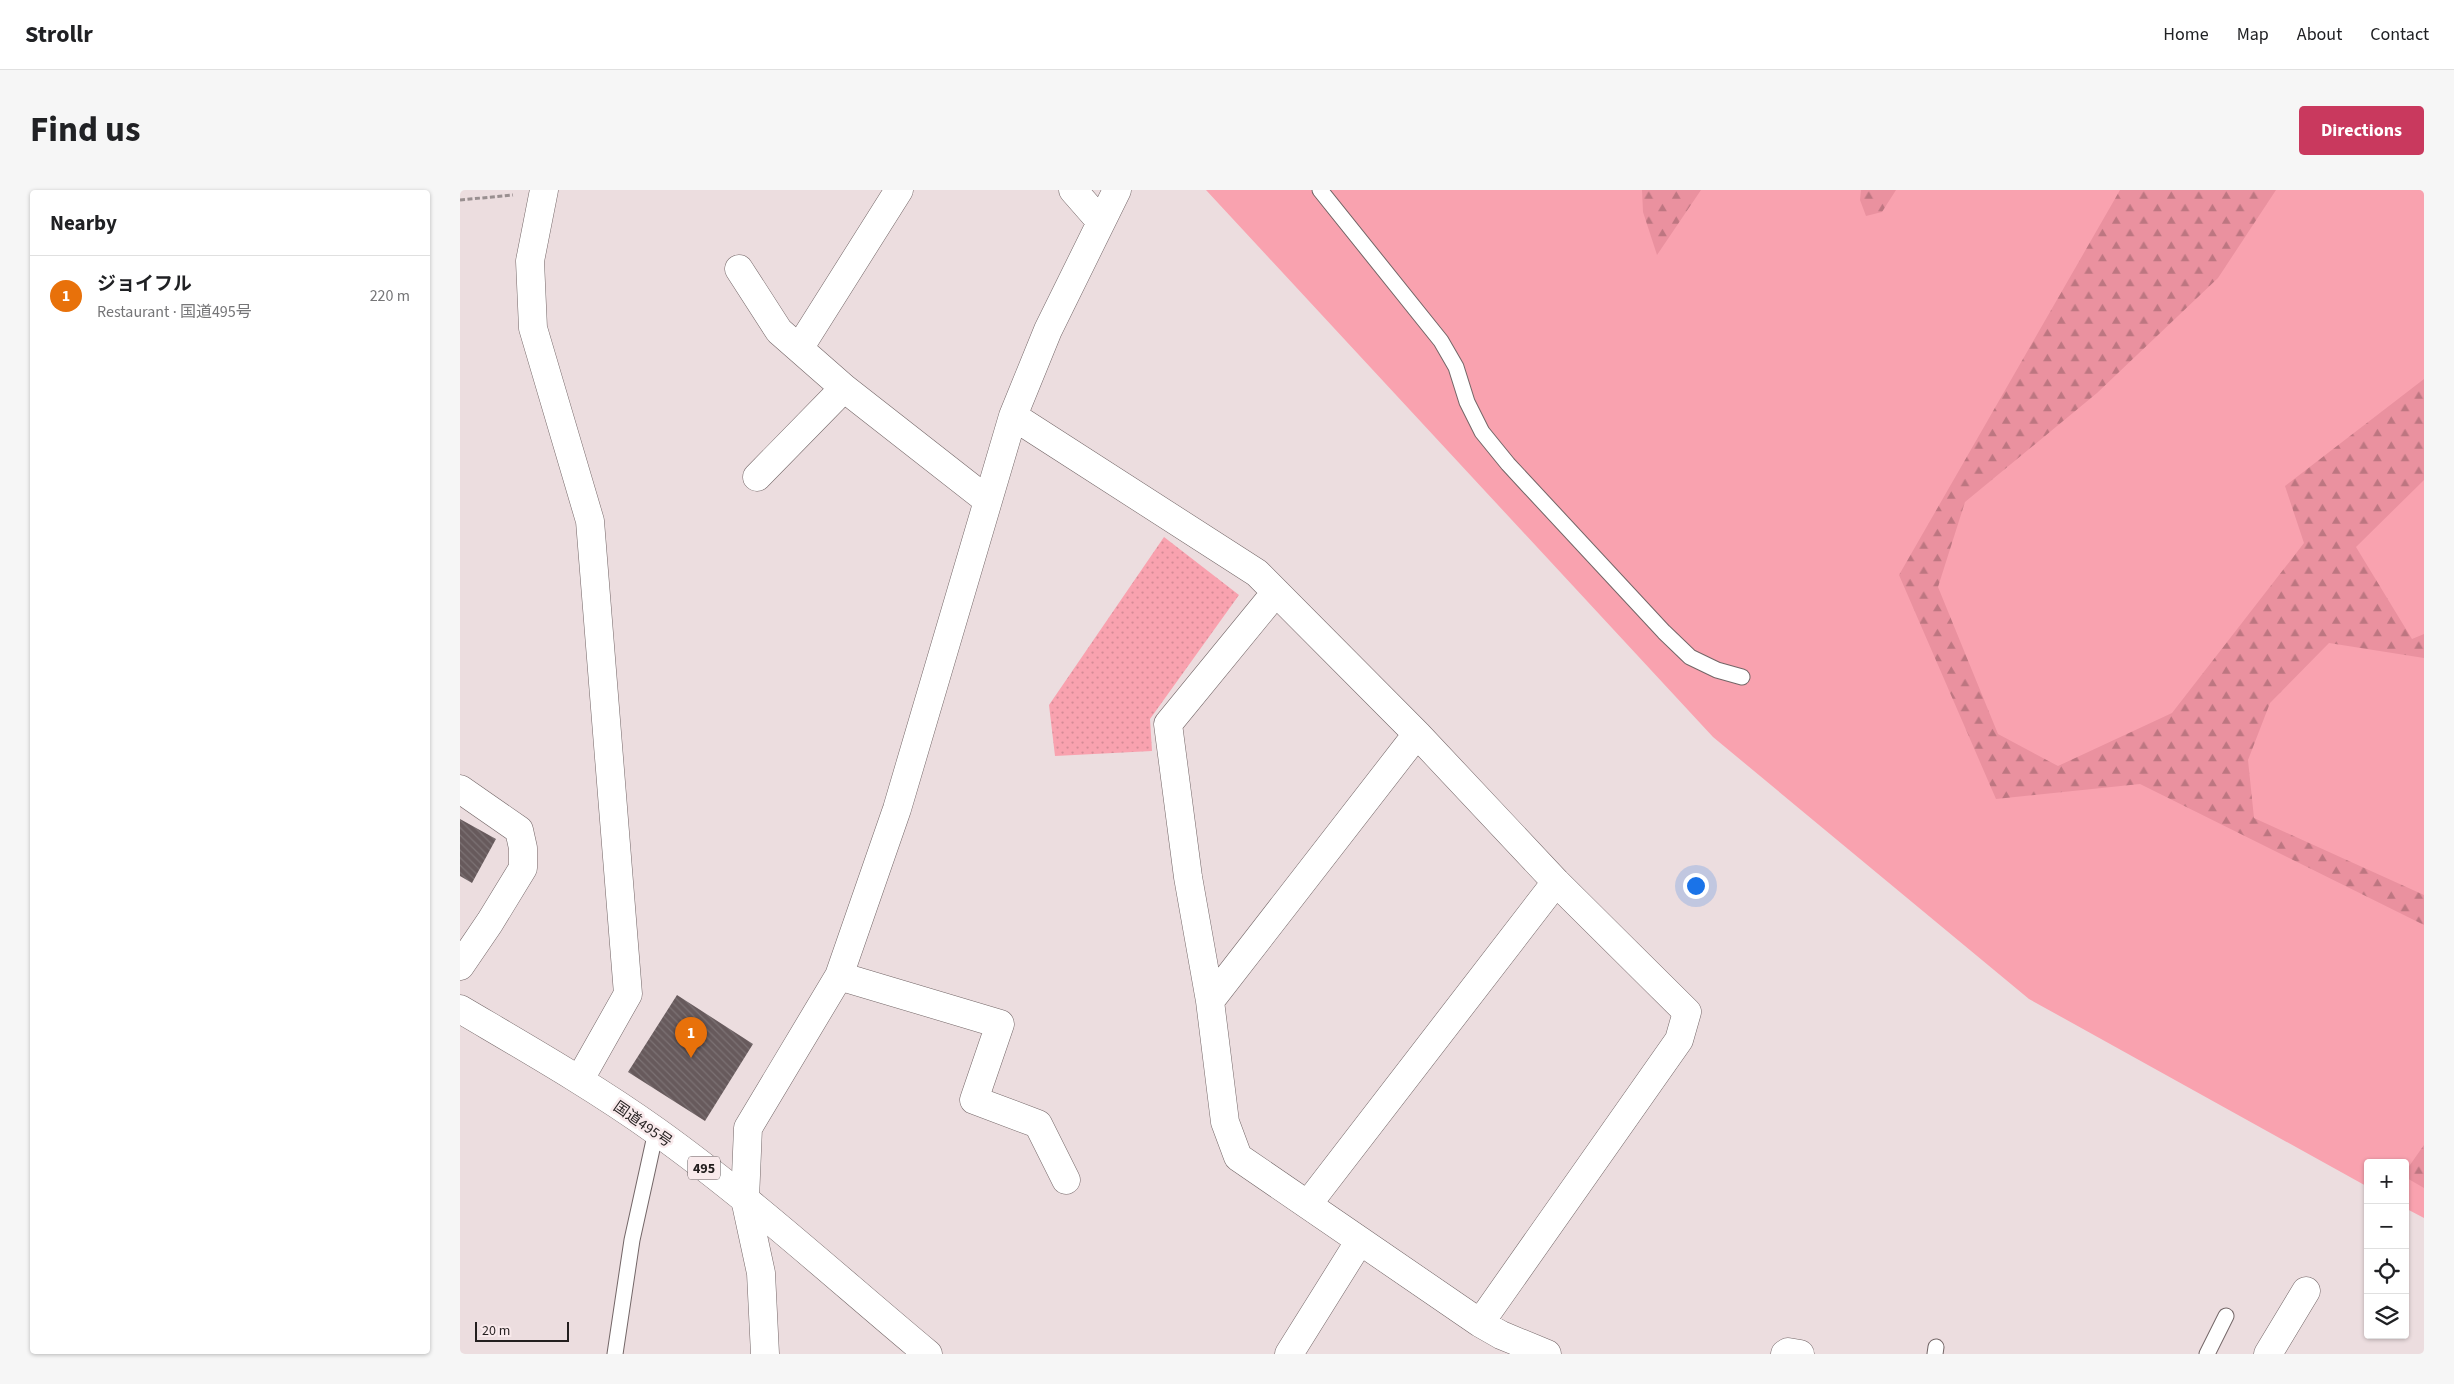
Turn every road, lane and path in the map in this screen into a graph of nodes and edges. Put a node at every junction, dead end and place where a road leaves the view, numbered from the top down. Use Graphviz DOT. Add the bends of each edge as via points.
graph roads {
  1 [pos="900,190"];
  2 [pos="1073,190"];
  3 [pos="1117,190"];
  4 [pos="1320,190"];
  5 [pos="544,191"];
  6 [pos="460,200"];
  7 [pos="1101,222"];
  8 [pos="740,269"];
  9 [pos="800,347"];
  10 [pos="844,388"];
  11 [pos="1013,416"];
  12 [pos="757,477"];
  13 [pos="987,500"];
  14 [pos="1276,592"];
  15 [pos="1742,677"];
  16 [pos="1418,734"];
  17 [pos="460,789"];
  18 [pos="1556,882"];
  19 [pos="460,966"];
  20 [pos="839,976"];
  21 [pos="1210,1001"];
  22 [pos="460,1009"];
  23 [pos="580,1079"];
  24 [pos="656,1131"];
  25 [pos="1066,1180"];
  26 [pos="745,1199"];
  27 [pos="1308,1204"];
  28 [pos="1359,1242"];
  29 [pos="2306,1291"];
  30 [pos="2226,1316"];
  31 [pos="1492,1337"];
  32 [pos="615,1354"];
  33 [pos="765,1354"];
  34 [pos="928,1354"];
  35 [pos="1289,1354"];
  36 [pos="1547,1354"];
  37 [pos="1785,1354"];
  38 [pos="1800,1354"];
  39 [pos="2207,1354"];
  40 [pos="2268,1354"];
  1 -- 9 [label="main road"];
  2 -- 7 [label="main road"];
  3 -- 7 [label="main road"];
  4 -- 15 [label="lane" via="1441,341 1456,367 1467,402 1482,432 1508,464 1690,657"];
  5 -- 6 [label="path"];
  5 -- 23 [label="main road" via="530,261 533,328 590,521 628,994"];
  7 -- 11 [label="main road" via="1048,330"];
  8 -- 9 [label="main road" via="780,331"];
  9 -- 10 [label="main road"];
  10 -- 12 [label="main road"];
  10 -- 13 [label="main road"];
  11 -- 13 [label="main road"];
  11 -- 14 [label="main road" via="1258,572"];
  13 -- 20 [label="main road" via="897,809"];
  14 -- 16 [label="main road"];
  14 -- 21 [label="main road" via="1168,724 1188,877"];
  16 -- 18 [label="main road"];
  16 -- 21 [label="main road"];
  17 -- 19 [label="main road" via="519,830 524,848 523,868"];
  18 -- 27 [label="main road"];
  18 -- 31 [label="main road" via="1687,1012 1679,1040"];
  20 -- 25 [label="main road" via="1000,1024 974,1100 1038,1124"];
  20 -- 26 [label="main road" via="748,1128"];
  21 -- 27 [label="main road" via="1225,1122 1238,1157"];
  22 -- 23 [label="main road, 国道495号 / 495"];
  23 -- 24 [label="main road, 国道495号 / 495"];
  24 -- 26 [label="main road, 国道495号 / 495"];
  24 -- 32 [label="lane" via="632,1240"];
  26 -- 33 [label="main road" via="761,1273"];
  26 -- 34 [label="main road, 国道495号 / 495"];
  27 -- 28 [label="main road"];
  28 -- 31 [label="main road"];
  28 -- 35 [label="main road"];
  29 -- 40 [label="main road"];
  30 -- 39 [label="lane"];
  31 -- 36 [label="main road"];
  37 -- 38 [label="main road"];
}
